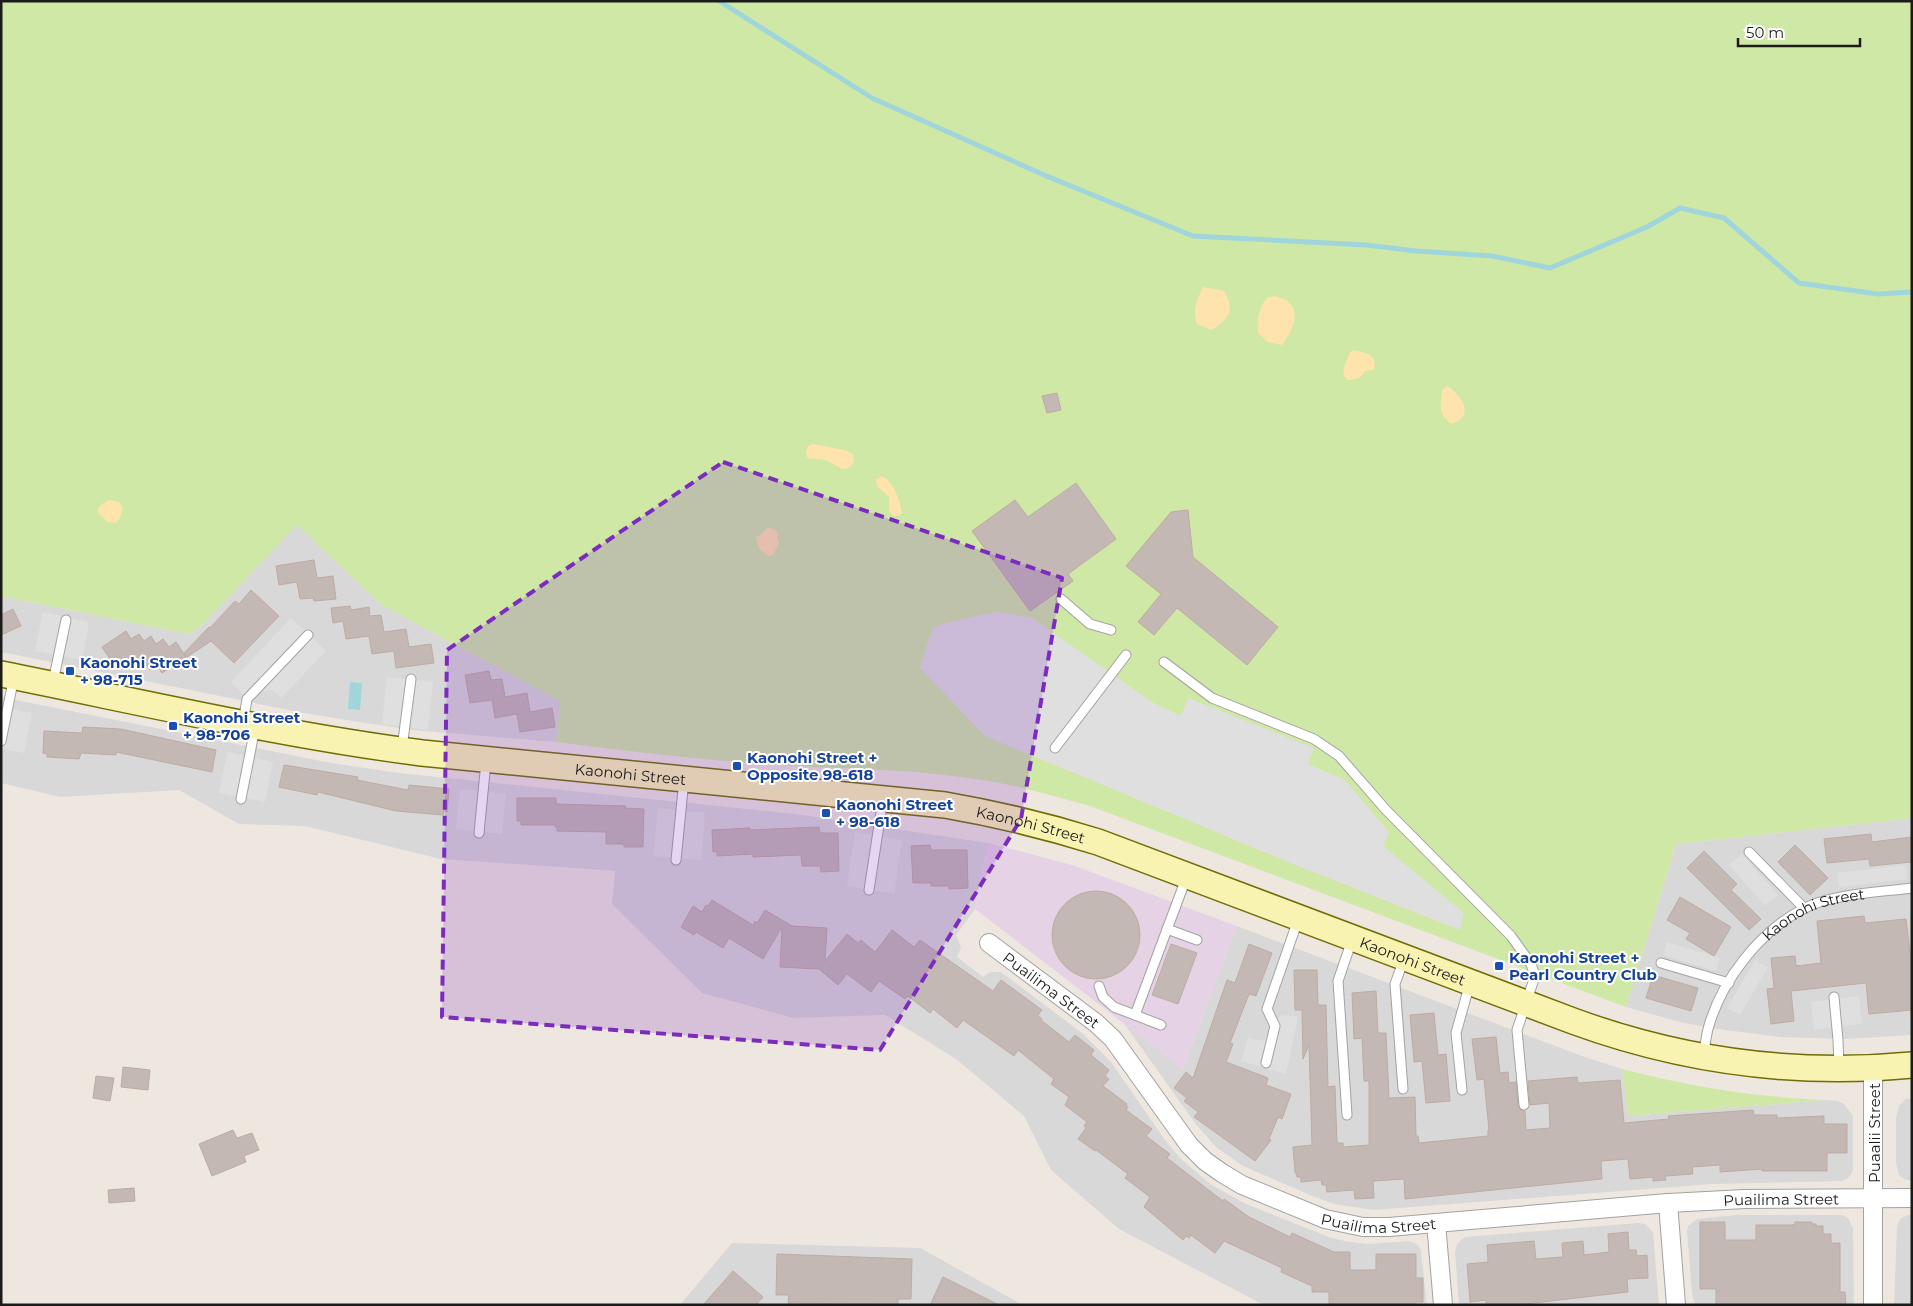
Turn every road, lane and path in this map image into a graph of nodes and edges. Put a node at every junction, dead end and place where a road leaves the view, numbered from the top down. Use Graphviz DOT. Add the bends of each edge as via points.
graph roads {
  1 [pos="1061,599"];
  2 [pos="66,620"];
  3 [pos="1111,630"];
  4 [pos="308,635"];
  5 [pos="1126,655"];
  6 [pos="1164,662"];
  7 [pos="8,676"];
  8 [pos="410,679"];
  9 [pos="53,685"];
  10 [pos="249,724"];
  11 [pos="1,741"];
  12 [pos="1055,748"];
  13 [pos="402,750"];
  14 [pos="486,759"];
  15 [pos="684,779"];
  16 [pos="241,799"];
  17 [pos="883,799"];
  18 [pos="478,834"];
  19 [pos="1749,852"];
  20 [pos="676,860"];
  21 [pos="1187,876"];
  22 [pos="1912,888"];
  23 [pos="870,890"];
  24 [pos="1804,908"];
  25 [pos="1299,918"];
  26 [pos="1167,929"];
  27 [pos="1352,938"];
  28 [pos="1197,940"];
  29 [pos="989,943"];
  30 [pos="1404,958"];
  31 [pos="1661,963"];
  32 [pos="1470,982"];
  33 [pos="1729,983"];
  34 [pos="1099,986"];
  35 [pos="1834,997"];
  36 [pos="1525,1004"];
  37 [pos="1135,1015"];
  38 [pos="1161,1025"];
  39 [pos="1703,1057"];
  40 [pos="1266,1064"];
  41 [pos="1912,1065"];
  42 [pos="1838,1069"];
  43 [pos="1873,1069"];
  44 [pos="1403,1089"];
  45 [pos="1462,1090"];
  46 [pos="1524,1105"];
  47 [pos="1347,1115"];
  48 [pos="1874,1198"];
  49 [pos="1912,1198"];
  50 [pos="1668,1203"];
  51 [pos="1436,1223"];
  52 [pos="1443,1305"];
  53 [pos="1676,1305"];
  54 [pos="1873,1305"];
  1 -- 3 [label="lane" via="1090,624"];
  2 -- 9 [label="lane"];
  4 -- 10 [label="lane" via="247,699"];
  5 -- 12 [label="lane"];
  6 -- 36 [label="lane" via="1212,698 1314,739 1346,763 1386,810 1511,936 1531,964 1535,976"];
  7 -- 9 [label="street, Kaonohi Street"];
  7 -- 11 [label="lane"];
  8 -- 13 [label="lane"];
  9 -- 10 [label="street, Kaonohi Street"];
  10 -- 13 [label="street, Kaonohi Street"];
  10 -- 16 [label="lane"];
  13 -- 14 [label="street, Kaonohi Street"];
  14 -- 15 [label="street, Kaonohi Street"];
  14 -- 18 [label="lane"];
  15 -- 17 [label="street, Kaonohi Street"];
  15 -- 20 [label="lane"];
  17 -- 21 [label="street, Kaonohi Street" via="945,805 1026,821 1098,842"];
  17 -- 23 [label="lane"];
  19 -- 24 [label="lane"];
  21 -- 25 [label="street, Kaonohi Street"];
  21 -- 26 [label="lane"];
  22 -- 24 [label="lane, Kaonohi Street" via="1855,894"];
  24 -- 33 [label="lane, Kaonohi Street" via="1764,937 1740,964"];
  25 -- 27 [label="street, Kaonohi Street"];
  25 -- 40 [label="lane" via="1267,1009 1275,1026"];
  26 -- 28 [label="lane"];
  26 -- 37 [label="lane"];
  27 -- 30 [label="street, Kaonohi Street"];
  27 -- 47 [label="lane" via="1338,981"];
  29 -- 51 [label="street, Puailima Street" via="1113,1039 1189,1145 1222,1174 1341,1224 1363,1227"];
  30 -- 32 [label="street, Kaonohi Street"];
  30 -- 44 [label="lane" via="1395,984"];
  31 -- 33 [label="lane"];
  32 -- 36 [label="street, Kaonohi Street"];
  32 -- 45 [label="lane" via="1456,1033"];
  33 -- 39 [label="lane, Kaonohi Street" via="1716,1006"];
  34 -- 37 [label="lane" via="1109,1003"];
  35 -- 42 [label="lane"];
  36 -- 39 [label="street, Kaonohi Street" via="1632,1041"];
  36 -- 46 [label="lane" via="1517,1030"];
  37 -- 38 [label="lane"];
  39 -- 42 [label="street, Kaonohi Street" via="1776,1067"];
  41 -- 43 [label="street, Kaonohi Street"];
  42 -- 43 [label="street, Kaonohi Street"];
  43 -- 48 [label="street, Puaalii Street"];
  48 -- 49 [label="street, Puaalii Street"];
  48 -- 50 [label="street, Puailima Street"];
  48 -- 54 [label="street, Puaalii Street"];
  50 -- 51 [label="street, Puailima Street"];
  50 -- 53 [label="street"];
  51 -- 52 [label="street"];
}
